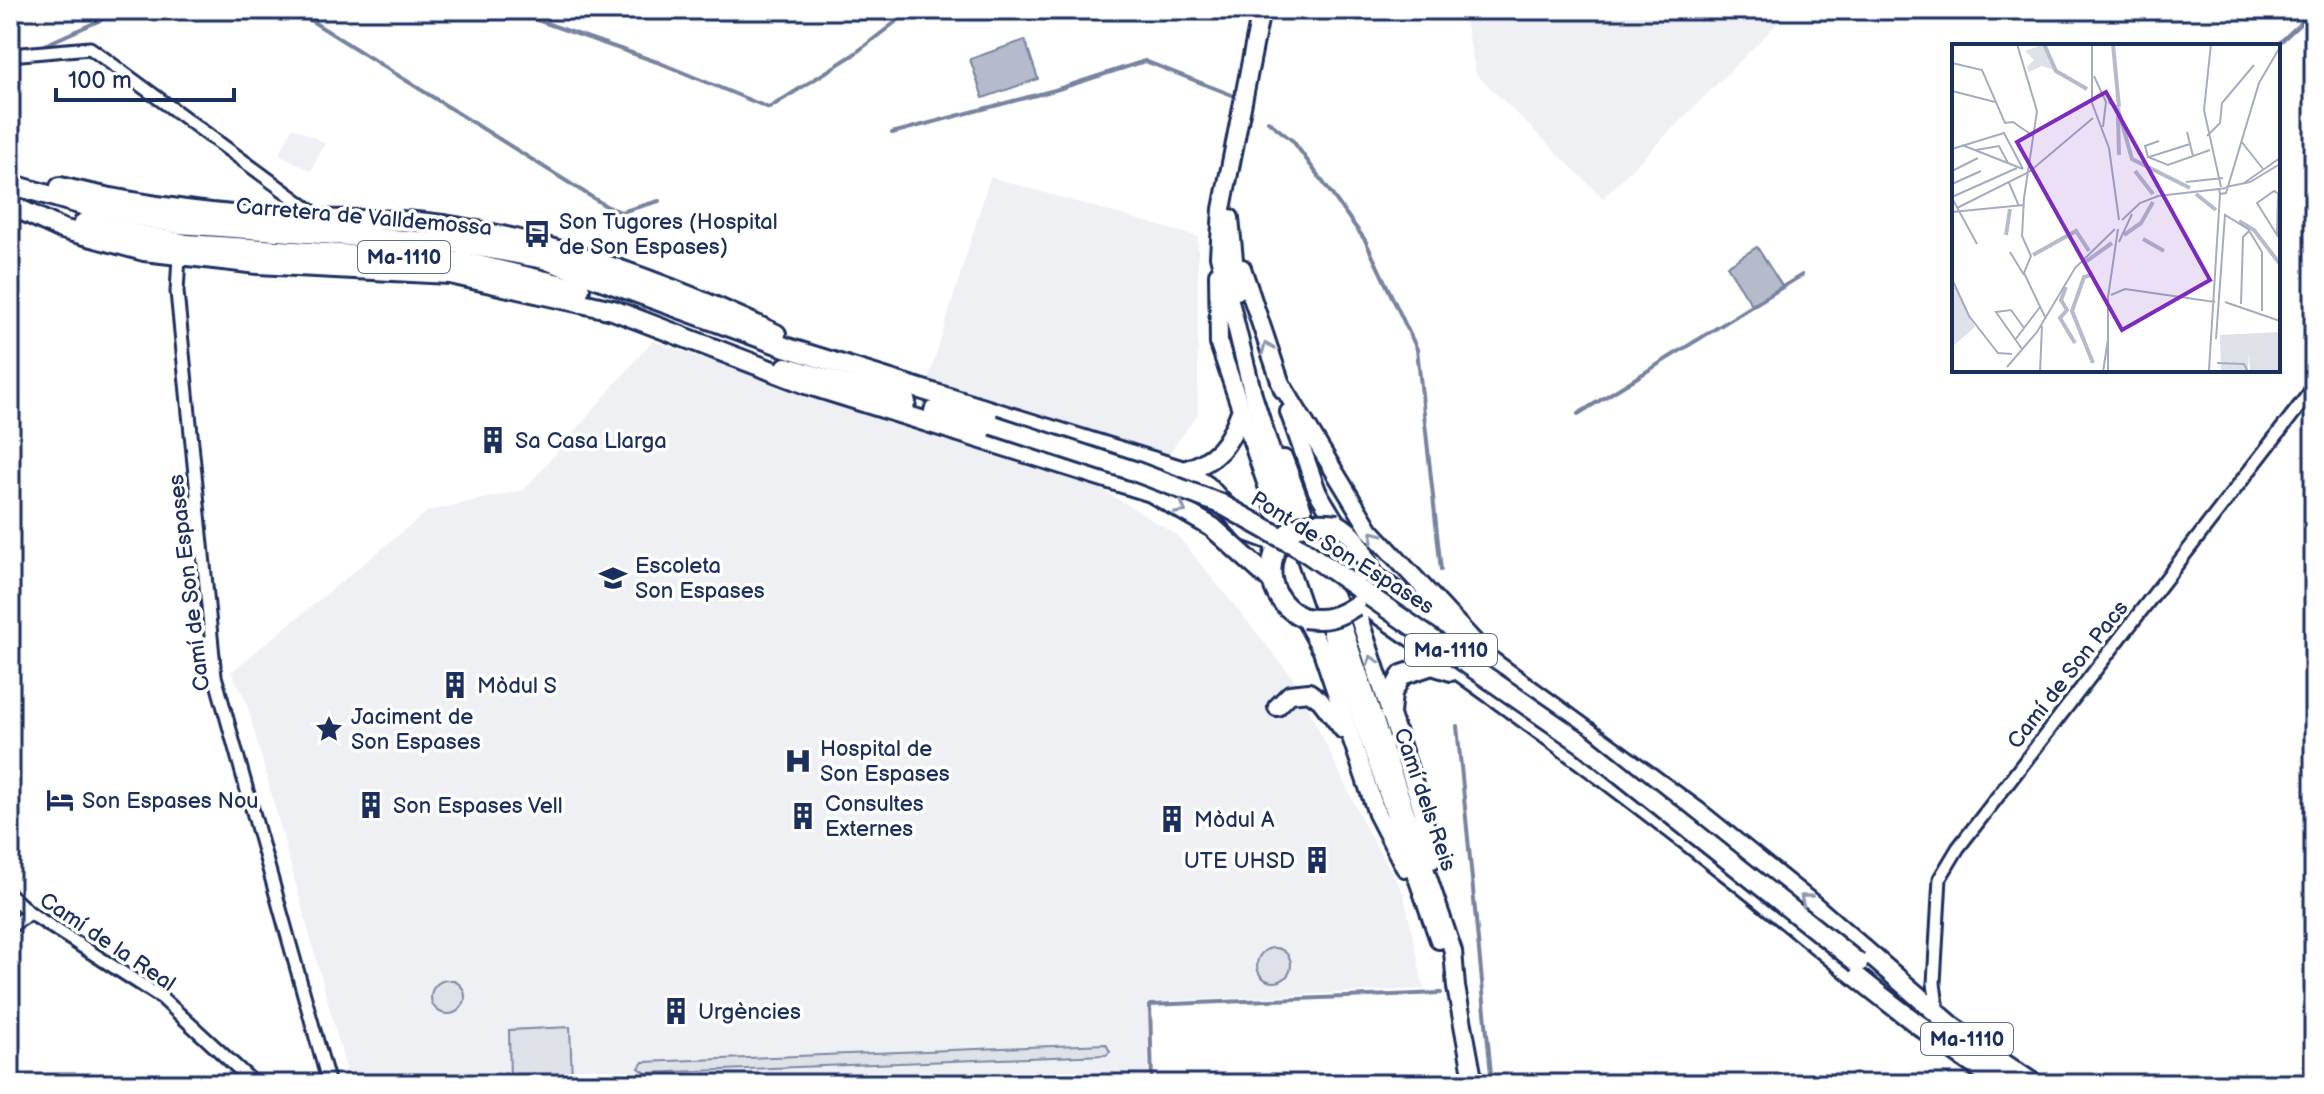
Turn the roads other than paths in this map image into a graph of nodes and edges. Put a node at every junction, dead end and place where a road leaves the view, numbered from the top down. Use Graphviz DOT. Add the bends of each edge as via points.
graph roads {
  1 [pos="1261,10"];
  2 [pos="10,55"];
  3 [pos="10,175"];
  4 [pos="10,184"];
  5 [pos="1228,185"];
  6 [pos="10,204"];
  7 [pos="321,219"];
  8 [pos="1230,232"];
  9 [pos="179,256"];
  10 [pos="1219,256"];
  11 [pos="787,358"];
  12 [pos="845,365"];
  13 [pos="1280,382"];
  14 [pos="2314,387"];
  15 [pos="1240,414"];
  16 [pos="949,427"];
  17 [pos="1184,471"];
  18 [pos="1337,524"];
  19 [pos="1294,538"];
  20 [pos="1369,567"];
  21 [pos="1272,581"];
  22 [pos="1344,605"];
  23 [pos="1304,618"];
  24 [pos="1337,630"];
  25 [pos="1485,655"];
  26 [pos="1501,701"];
  27 [pos="1277,707"];
  28 [pos="1390,713"];
  29 [pos="1355,752"];
  30 [pos="10,895"];
  31 [pos="1429,895"];
  32 [pos="30,913"];
  33 [pos="10,927"];
  34 [pos="1858,963"];
  35 [pos="1938,1015"];
  36 [pos="1978,1068"];
  37 [pos="255,1084"];
  38 [pos="329,1084"];
  39 [pos="1474,1084"];
  40 [pos="2003,1084"];
  41 [pos="2025,1084"];
  42 [pos="2034,1084"];
  1 -- 5 [label="street"];
  2 -- 7 [label="street" via="90,48"];
  3 -- 7 [label="main road" via="176,208"];
  4 -- 11 [label="main road, Carretera de Valldemossa / Ma-1110" via="178,224 463,244 544,259 752,336"];
  5 -- 8 [label="street"];
  5 -- 10 [label="street"];
  6 -- 9 [label="main road" via="62,229"];
  6 -- 11 [label="main road, Carretera de Valldemossa / Ma-1110" via="187,244 465,262 589,291"];
  7 -- 12 [label="main road" via="455,226 587,260 726,310"];
  8 -- 10 [label="street" via="1239,307 1297,513 1253,395"];
  13 -- 8 [label="street, one-way"];
  9 -- 16 [label="main road" via="450,274 559,296 613,310 809,385"];
  9 -- 38 [label="street, Camí de Son Espases" via="177,292 215,676"];
  10 -- 15 [label="street" via="1219,344"];
  11 -- 12 [label="main road, Ma-1110"];
  11 -- 16 [label="main road, Ma-1110"];
  11 -- 34 [label="main road, Pont de Son Espases / Ma-1110, bridge" via="1134,471 1221,504 1300,548 1583,744"];
  12 -- 17 [label="main road, Ma-1110"];
  13 -- 18 [label="street" via="1308,468"];
  25 -- 13 [label="street, one-way" via="1370,530"];
  14 -- 35 [label="street, Camí de Son Pacs" via="1940,878 1934,983"];
  15 -- 17 [label="main road" via="1232,437 1217,456"];
  15 -- 19 [label="street"];
  16 -- 21 [label="main road, Ma-1110, one-way" via="1151,492 1212,527"];
  17 -- 19 [label="main road, Ma-1110" via="1207,486 1249,532"];
  18 -- 19 [label="main road, bridge" via="1302,525"];
  18 -- 20 [label="main road, Ma-1110" via="1363,546"];
  19 -- 21 [label="main road" via="1271,567"];
  19 -- 22 [label="street"];
  20 -- 22 [label="main road"];
  20 -- 25 [label="main road, Ma-1110" via="1374,576"];
  21 -- 23 [label="main road, Ma-1110" via="1284,605"];
  22 -- 23 [label="main road, bridge" via="1339,617"];
  22 -- 26 [label="main road, Ma-1110"];
  28 -- 22 [label="street, one-way"];
  23 -- 29 [label="street" via="1322,651"];
  24 -- 31 [label="street, Camí dels Reis"];
  35 -- 25 [label="main road, Ma-1110, one-way" via="1699,813"];
  26 -- 28 [label="main road" via="1432,665 1402,675 1392,693"];
  26 -- 36 [label="main road, Ma-1110"];
  27 -- 29 [label="street" via="1290,694 1309,692 1337,721"];
  28 -- 31 [label="street" via="1422,809 1437,881"];
  29 -- 31 [label="street" via="1377,814"];
  30 -- 32 [label="street, Camí de la Real"];
  31 -- 39 [label="street, Camí dels Reis" via="1453,951"];
  32 -- 33 [label="street"];
  32 -- 37 [label="street, Camí de la Real" via="162,998"];
  34 -- 36 [label="main road, Ma-1110"];
  34 -- 41 [label="main road, Ma-1110"];
  35 -- 42 [label="main road, Ma-1110"];
  36 -- 40 [label="main road, Ma-1110"];
}
